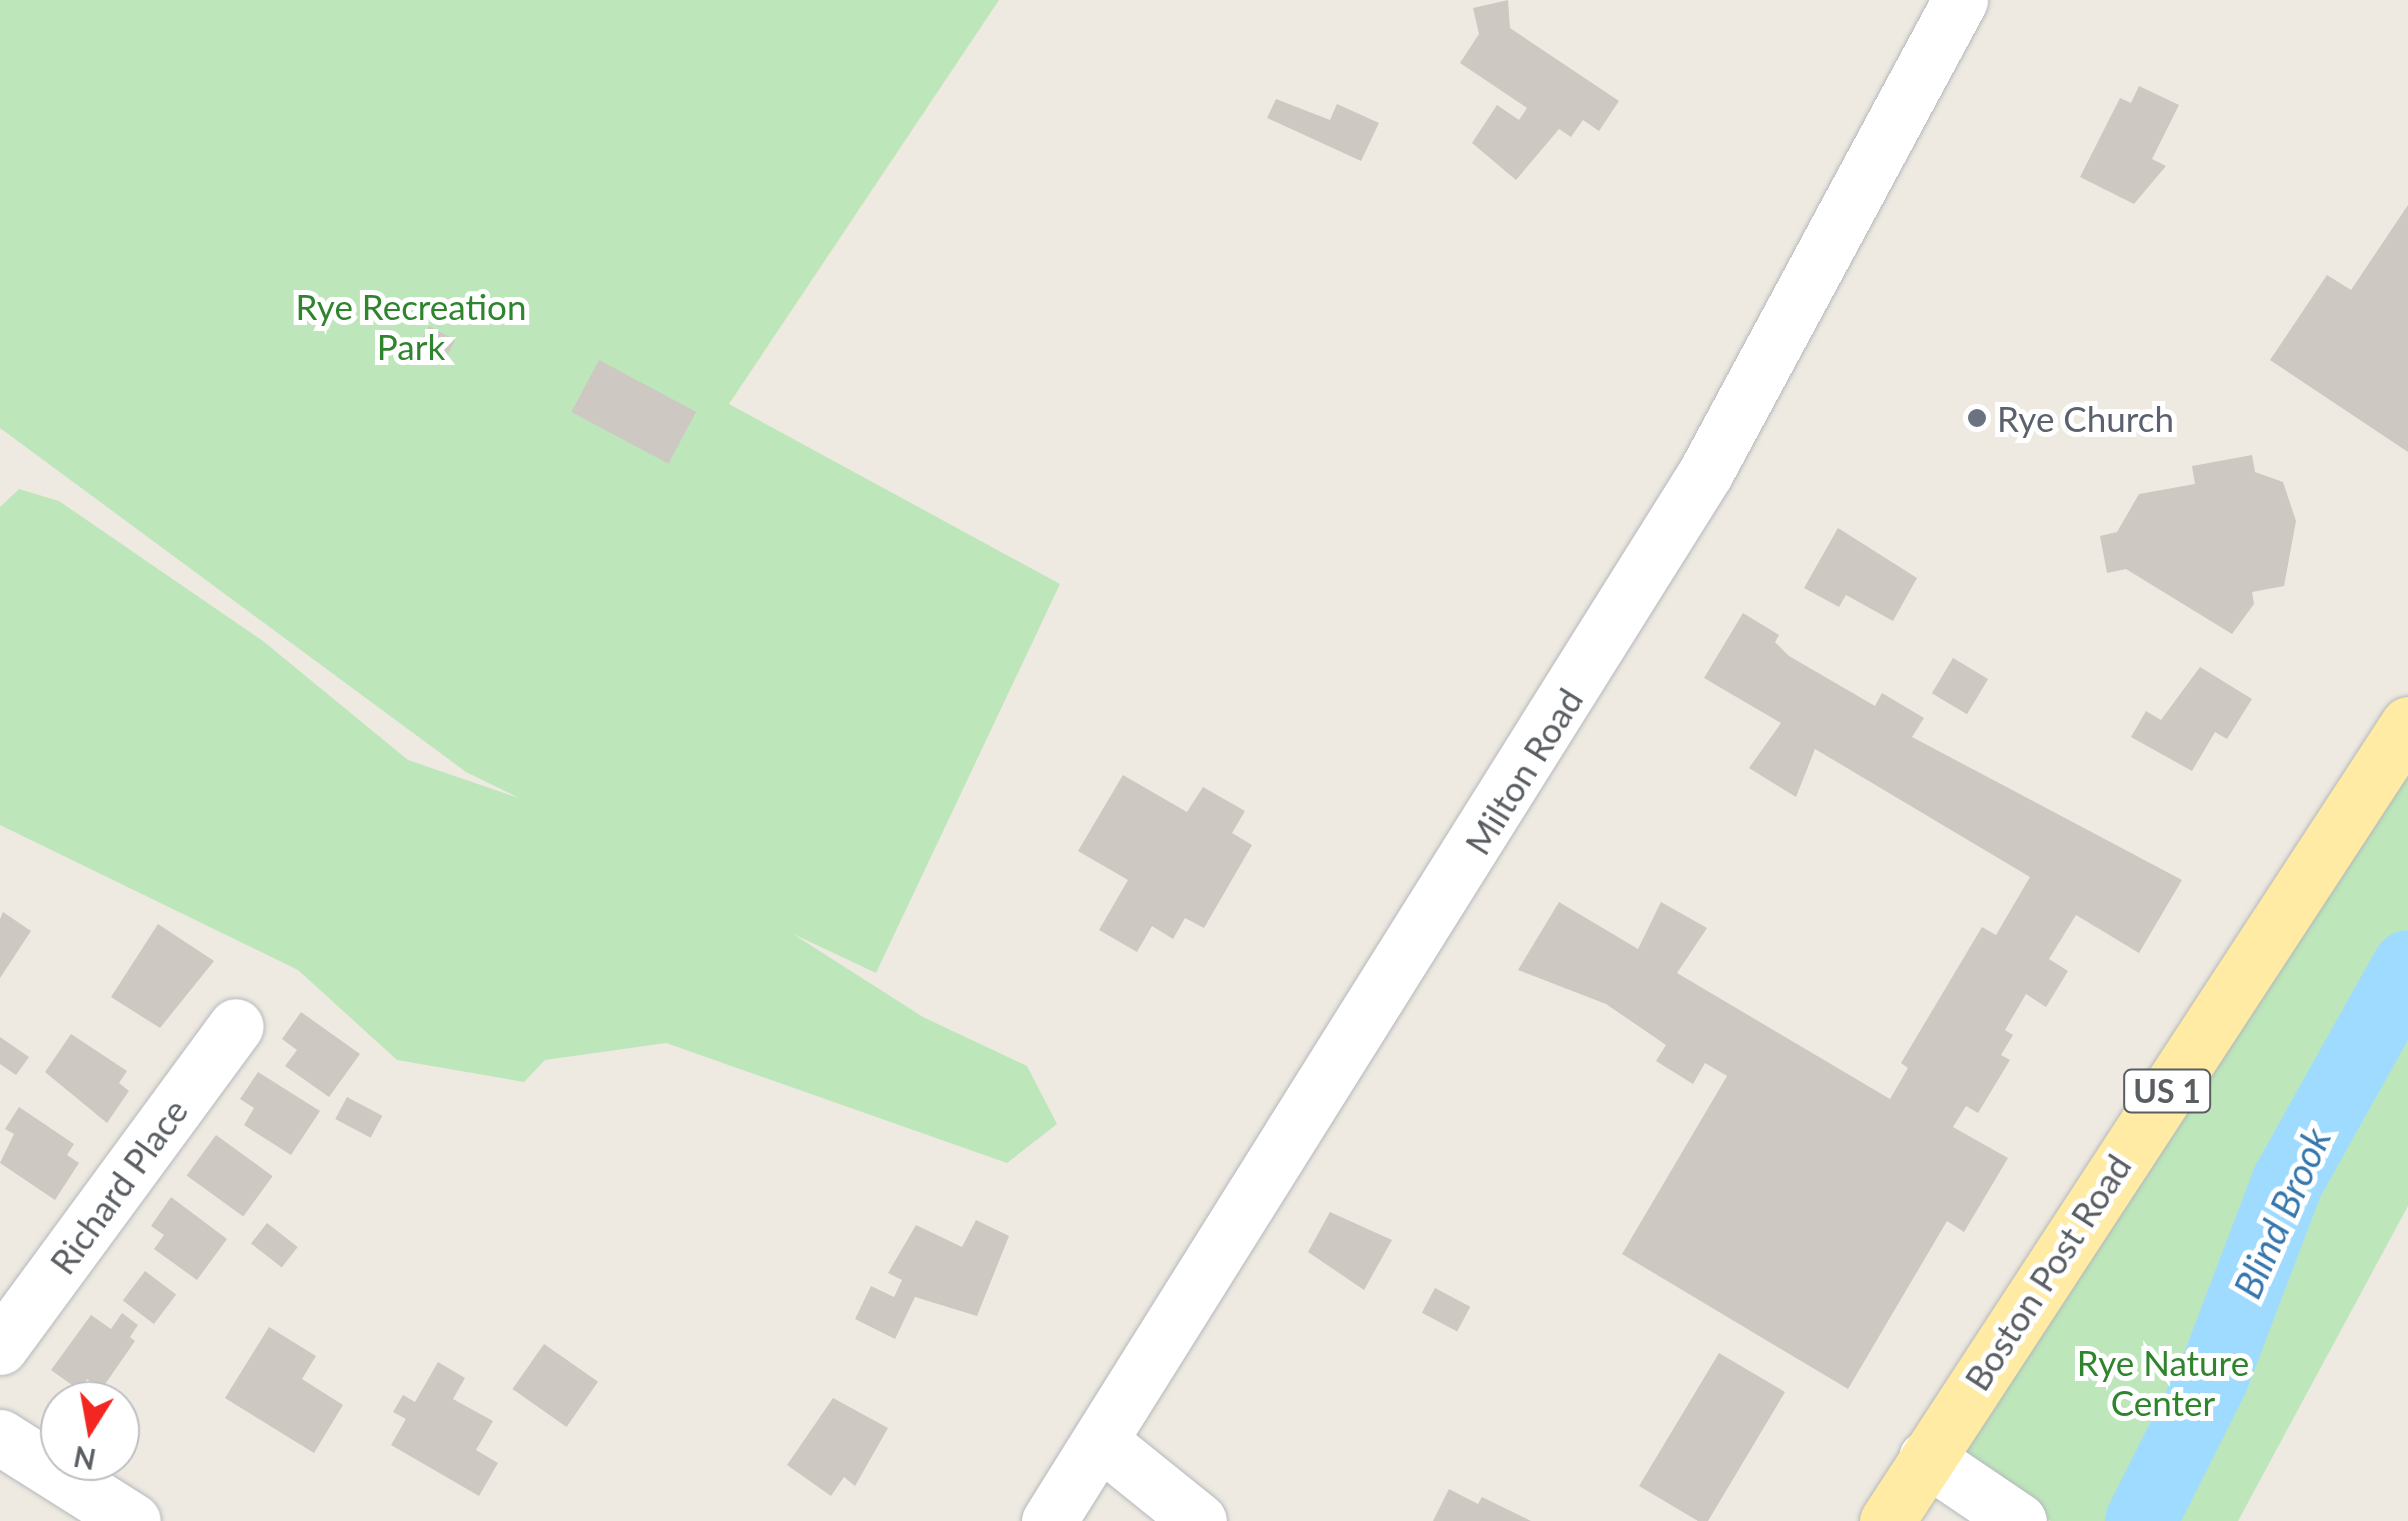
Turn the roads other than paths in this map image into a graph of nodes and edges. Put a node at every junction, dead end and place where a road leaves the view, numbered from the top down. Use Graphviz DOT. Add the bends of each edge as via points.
graph roads {
  1 [pos="1960,0"];
  2 [pos="2408,724"];
  3 [pos="236,1026"];
  4 [pos="0,1347"];
  5 [pos="0,1438"];
  6 [pos="1100,1441"];
  7 [pos="1926,1458"];
  8 [pos="71,1506"];
  9 [pos="133,1521"];
  10 [pos="1049,1521"];
  11 [pos="1199,1521"];
  12 [pos="1887,1521"];
  13 [pos="2019,1521"];
  1 -- 6 [label="street, Milton Road" via="1706,472"];
  2 -- 7 [label="main road, Boston Post Road / US 1"];
  3 -- 4 [label="street, Richard Place"];
  5 -- 8 [label="street"];
  6 -- 10 [label="street, Milton Road"];
  6 -- 11 [label="street"];
  7 -- 12 [label="main road, Boston Post Road / US 1"];
  7 -- 13 [label="street"];
  8 -- 9 [label="street"];
}
